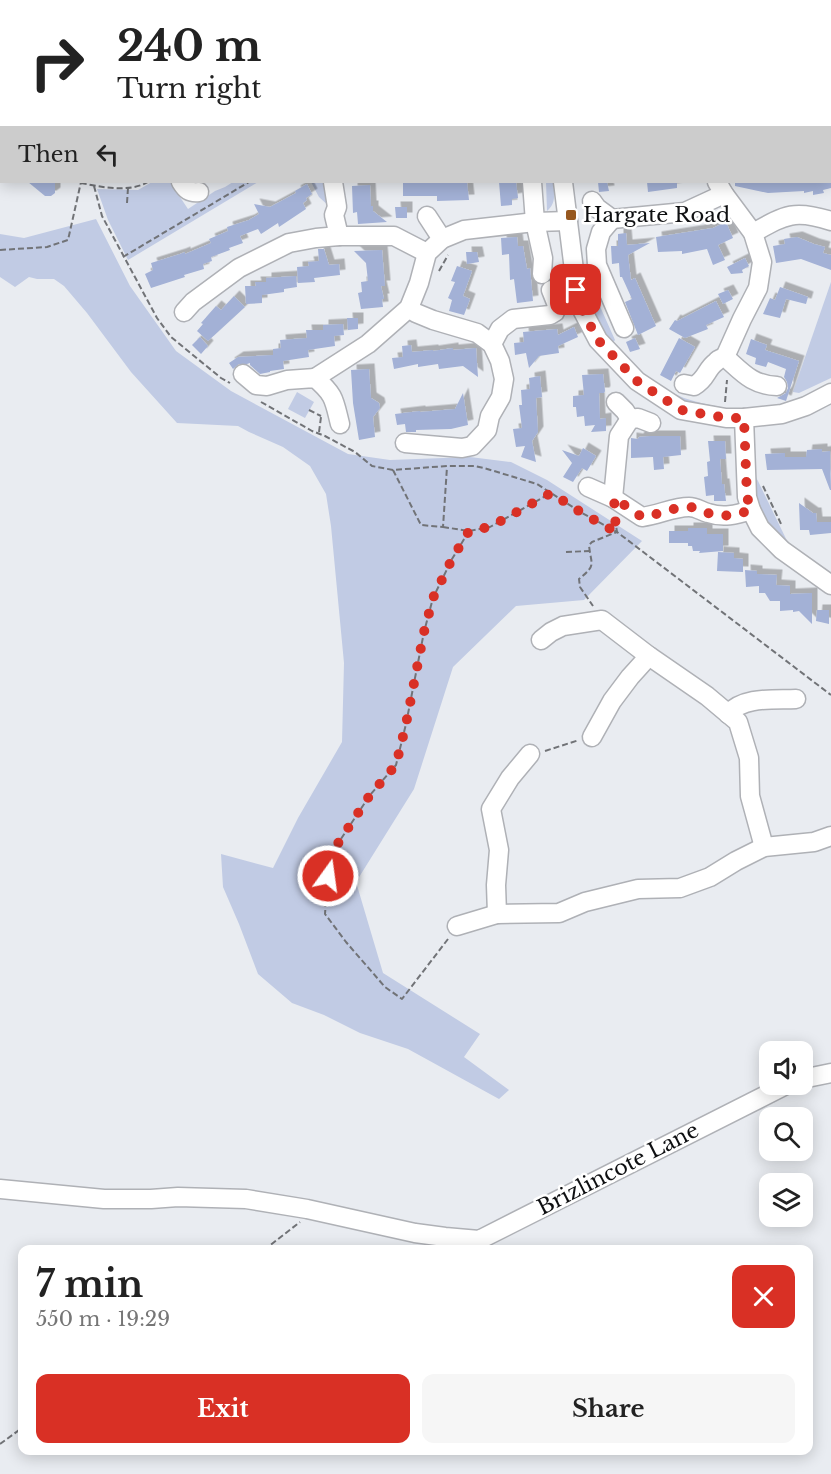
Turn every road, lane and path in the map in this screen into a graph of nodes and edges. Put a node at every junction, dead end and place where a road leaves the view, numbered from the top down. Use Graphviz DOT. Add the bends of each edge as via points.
graph roads {
  1 [pos="81,183"];
  2 [pos="84,183"];
  3 [pos="145,183"];
  4 [pos="182,183"];
  5 [pos="247,183"];
  6 [pos="333,183"];
  7 [pos="532,183"];
  8 [pos="563,183"];
  9 [pos="94,186"];
  10 [pos="128,188"];
  11 [pos="720,188"];
  12 [pos="199,192"];
  13 [pos="592,201"];
  14 [pos="127,203"];
  15 [pos="428,216"];
  16 [pos="612,219"];
  17 [pos="568,221"];
  18 [pos="831,221"];
  19 [pos="535,222"];
  20 [pos="753,233"];
  21 [pos="339,236"];
  22 [pos="442,239"];
  23 [pos="0,250"];
  24 [pos="427,253"];
  25 [pos="123,257"];
  26 [pos="542,274"];
  27 [pos="551,290"];
  28 [pos="409,308"];
  29 [pos="184,312"];
  30 [pos="624,328"];
  31 [pos="492,344"];
  32 [pos="725,357"];
  33 [pos="236,378"];
  34 [pos="315,378"];
  35 [pos="684,384"];
  36 [pos="777,386"];
  37 [pos="831,393"];
  38 [pos="256,399"];
  39 [pos="616,402"];
  40 [pos="309,410"];
  41 [pos="321,416"];
  42 [pos="490,416"];
  43 [pos="735,418"];
  44 [pos="630,419"];
  45 [pos="651,423"];
  46 [pos="340,424"];
  47 [pos="502,434"];
  48 [pos="405,443"];
  49 [pos="447,466"];
  50 [pos="393,470"];
  51 [pos="760,480"];
  52 [pos="588,487"];
  53 [pos="551,493"];
  54 [pos="614,498"];
  55 [pos="751,510"];
  56 [pos="782,526"];
  57 [pos="443,527"];
  58 [pos="469,531"];
  59 [pos="616,532"];
  60 [pos="590,551"];
  61 [pos="566,552"];
  62 [pos="831,585"];
  63 [pos="602,620"];
  64 [pos="541,640"];
  65 [pos="649,656"];
  66 [pos="831,695"];
  67 [pos="795,699"];
  68 [pos="728,714"];
  69 [pos="592,737"];
  70 [pos="530,754"];
  71 [pos="831,836"];
  72 [pos="764,848"];
  73 [pos="497,914"];
  74 [pos="458,926"];
  75 [pos="831,1073"];
  76 [pos="813,1077"];
  77 [pos="766,1095"];
  78 [pos="0,1189"];
  79 [pos="307,1209"];
  80 [pos="271,1245"];
  81 [pos="18,1431"];
  82 [pos="0,1444"];
  1 -- 23 [label="path" via="68,240 47,247"];
  2 -- 9 [label="path"];
  3 -- 10 [label="path"];
  4 -- 12 [label="street" via="188,191"];
  5 -- 25 [label="path"];
  6 -- 21 [label="street"];
  7 -- 19 [label="street"];
  8 -- 17 [label="street"];
  9 -- 10 [label="path"];
  9 -- 25 [label="path" via="102,216"];
  10 -- 14 [label="path"];
  11 -- 16 [label="street" via="685,212"];
  11 -- 20 [label="street"];
  13 -- 16 [label="street"];
  15 -- 22 [label="street"];
  16 -- 30 [label="street" via="601,232 597,265"];
  17 -- 19 [label="street"];
  17 -- 43 [label="street" via="578,302 598,340 637,381 681,410"];
  18 -- 20 [label="street" via="802,214 781,218"];
  19 -- 22 [label="street" via="464,230"];
  19 -- 26 [label="street" via="543,258"];
  20 -- 32 [label="street" via="762,262 759,288"];
  21 -- 24 [label="street" via="394,236"];
  21 -- 29 [label="street" via="289,243 239,268"];
  22 -- 24 [label="street"];
  24 -- 28 [label="street"];
  25 -- 33 [label="path" via="171,337 221,378"];
  27 -- 31 [label="street" via="557,305 555,312 513,319 500,329"];
  28 -- 31 [label="street" via="477,333"];
  28 -- 34 [label="street" via="368,344"];
  31 -- 42 [label="street" via="504,379 501,397"];
  32 -- 35 [label="street" via="714,363 700,383"];
  32 -- 36 [label="street" via="753,381"];
  32 -- 43 [label="path" via="725,405"];
  33 -- 34 [label="street" via="267,386"];
  34 -- 46 [label="street" via="333,397"];
  37 -- 43 [label="street" via="782,414"];
  38 -- 50 [label="path" via="355,452 372,466"];
  39 -- 44 [label="street"];
  40 -- 41 [label="path"];
  42 -- 47 [label="street"];
  42 -- 48 [label="street" via="488,430 472,446"];
  43 -- 55 [label="street"];
  44 -- 45 [label="street"];
  44 -- 54 [label="street" via="619,436"];
  49 -- 50 [label="path"];
  49 -- 53 [label="path" via="484,468 537,484"];
  49 -- 57 [label="path"];
  50 -- 57 [label="path" via="422,525"];
  51 -- 56 [label="path"];
  52 -- 54 [label="street"];
  53 -- 58 [label="path" via="490,527"];
  53 -- 59 [label="path"];
  54 -- 55 [label="street" via="642,517 693,506 733,516"];
  54 -- 59 [label="path"];
  55 -- 62 [label="street" via="760,528 782,550"];
  57 -- 58 [label="path"];
  58 -- 74 [label="path" via="433,598 396,765 370,795 329,857 325,914 385,987 402,999"];
  59 -- 60 [label="path" via="592,542"];
  59 -- 66 [label="path"];
  60 -- 61 [label="path"];
  60 -- 63 [label="path" via="593,564 579,579 580,587"];
  63 -- 64 [label="street" via="563,626"];
  63 -- 65 [label="street"];
  65 -- 68 [label="street"];
  65 -- 69 [label="street" via="612,701"];
  67 -- 68 [label="street" via="740,704"];
  68 -- 72 [label="street" via="738,722 749,758 750,796"];
  69 -- 70 [label="path"];
  70 -- 73 [label="street" via="491,809 499,850"];
  71 -- 72 [label="street"];
  72 -- 73 [label="street" via="680,888 638,889 559,913"];
  73 -- 74 [label="street"];
  75 -- 76 [label="street"];
  77 -- 79 [label="street, Brizlincote Lane" via="479,1240 415,1233"];
  78 -- 79 [label="street, Brizlincote Lane" via="104,1199 246,1199"];
  79 -- 80 [label="path" via="299,1224"];
  81 -- 82 [label="path"];
}
